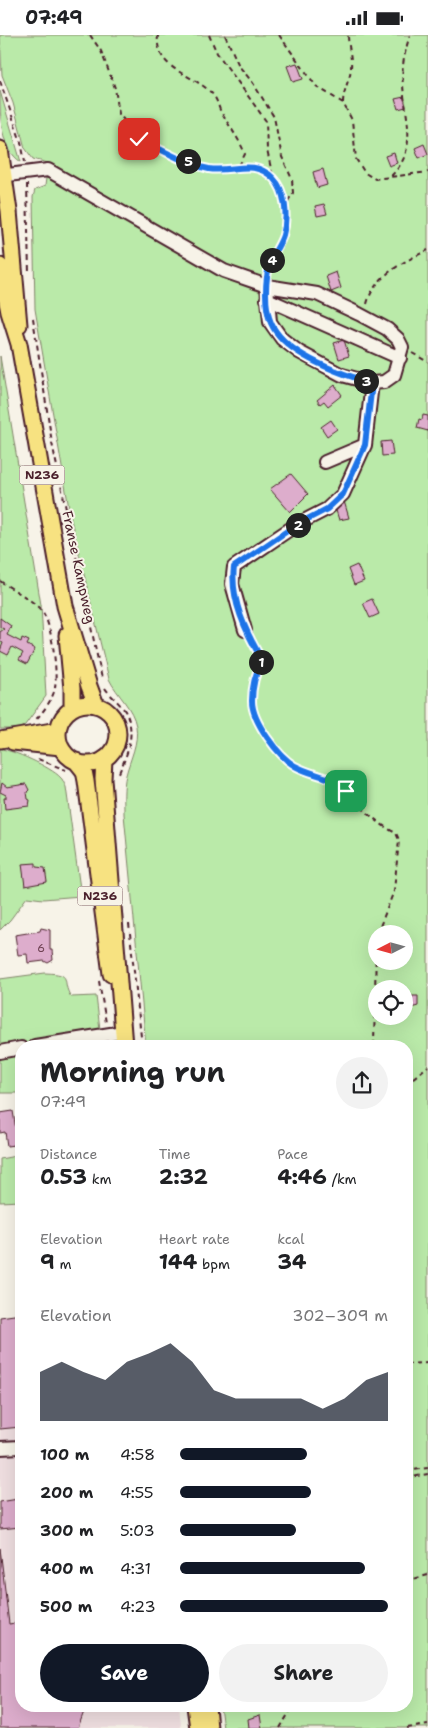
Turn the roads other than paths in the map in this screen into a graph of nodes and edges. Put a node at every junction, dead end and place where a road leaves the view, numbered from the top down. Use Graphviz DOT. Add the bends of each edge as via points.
graph roads {
  1 [pos="0,149"];
  2 [pos="2,176"];
  3 [pos="0,266"];
  4 [pos="267,292"];
  5 [pos="19,344"];
  6 [pos="401,353"];
  7 [pos="372,383"];
  8 [pos="365,445"];
  9 [pos="325,463"];
  10 [pos="65,606"];
  11 [pos="244,631"];
  12 [pos="96,705"];
  13 [pos="72,708"];
  14 [pos="58,731"];
  15 [pos="3,740"];
  16 [pos="61,747"];
  17 [pos="104,759"];
  18 [pos="72,766"];
  19 [pos="124,1039"];
  20 [pos="111,1040"];
  21 [pos="15,1049"];
  22 [pos="0,1051"];
  23 [pos="15,1447"];
  24 [pos="0,1448"];
  25 [pos="196,1712"];
  26 [pos="208,1712"];
  27 [pos="198,1728"];
  28 [pos="210,1728"];
  1 -- 2 [label="main road, Franse Kampweg / N236"];
  2 -- 4 [label="street" via="48,170 224,271"];
  2 -- 5 [label="main road, Franse Kampweg / N236" via="19,312"];
  3 -- 5 [label="main road, Franse Kampweg / N236"];
  4 -- 6 [label="street"];
  4 -- 6 [label="street" via="317,294 386,329 398,339"];
  4 -- 7 [label="street" via="270,322 288,343 342,375"];
  5 -- 10 [label="main road, Franse Kampweg / N236"];
  6 -- 7 [label="street" via="394,375 384,382"];
  7 -- 8 [label="street"];
  8 -- 9 [label="street"];
  8 -- 11 [label="street" via="343,494 327,509 296,525 234,567 232,584"];
  10 -- 12 [label="main road, Franse Kampweg / N236"];
  10 -- 13 [label="main road, Franse Kampweg / N236"];
  12 -- 13 [label="main road" via="83,704"];
  12 -- 17 [label="main road, N236" via="109,712 118,729 115,747"];
  13 -- 14 [label="main road" via="60,722"];
  14 -- 15 [label="main road"];
  14 -- 16 [label="main road"];
  15 -- 16 [label="main road" via="21,745"];
  16 -- 18 [label="main road, N236"];
  17 -- 18 [label="main road" via="94,764"];
  17 -- 19 [label="main road, N236"];
  18 -- 19 [label="main road, N236" via="84,771 86,781 113,994"];
  19 -- 20 [label="street"];
  21 -- 22 [label="street"];
  23 -- 24 [label="street"];
  25 -- 27 [label="main road"];
  26 -- 28 [label="main road"];
}
